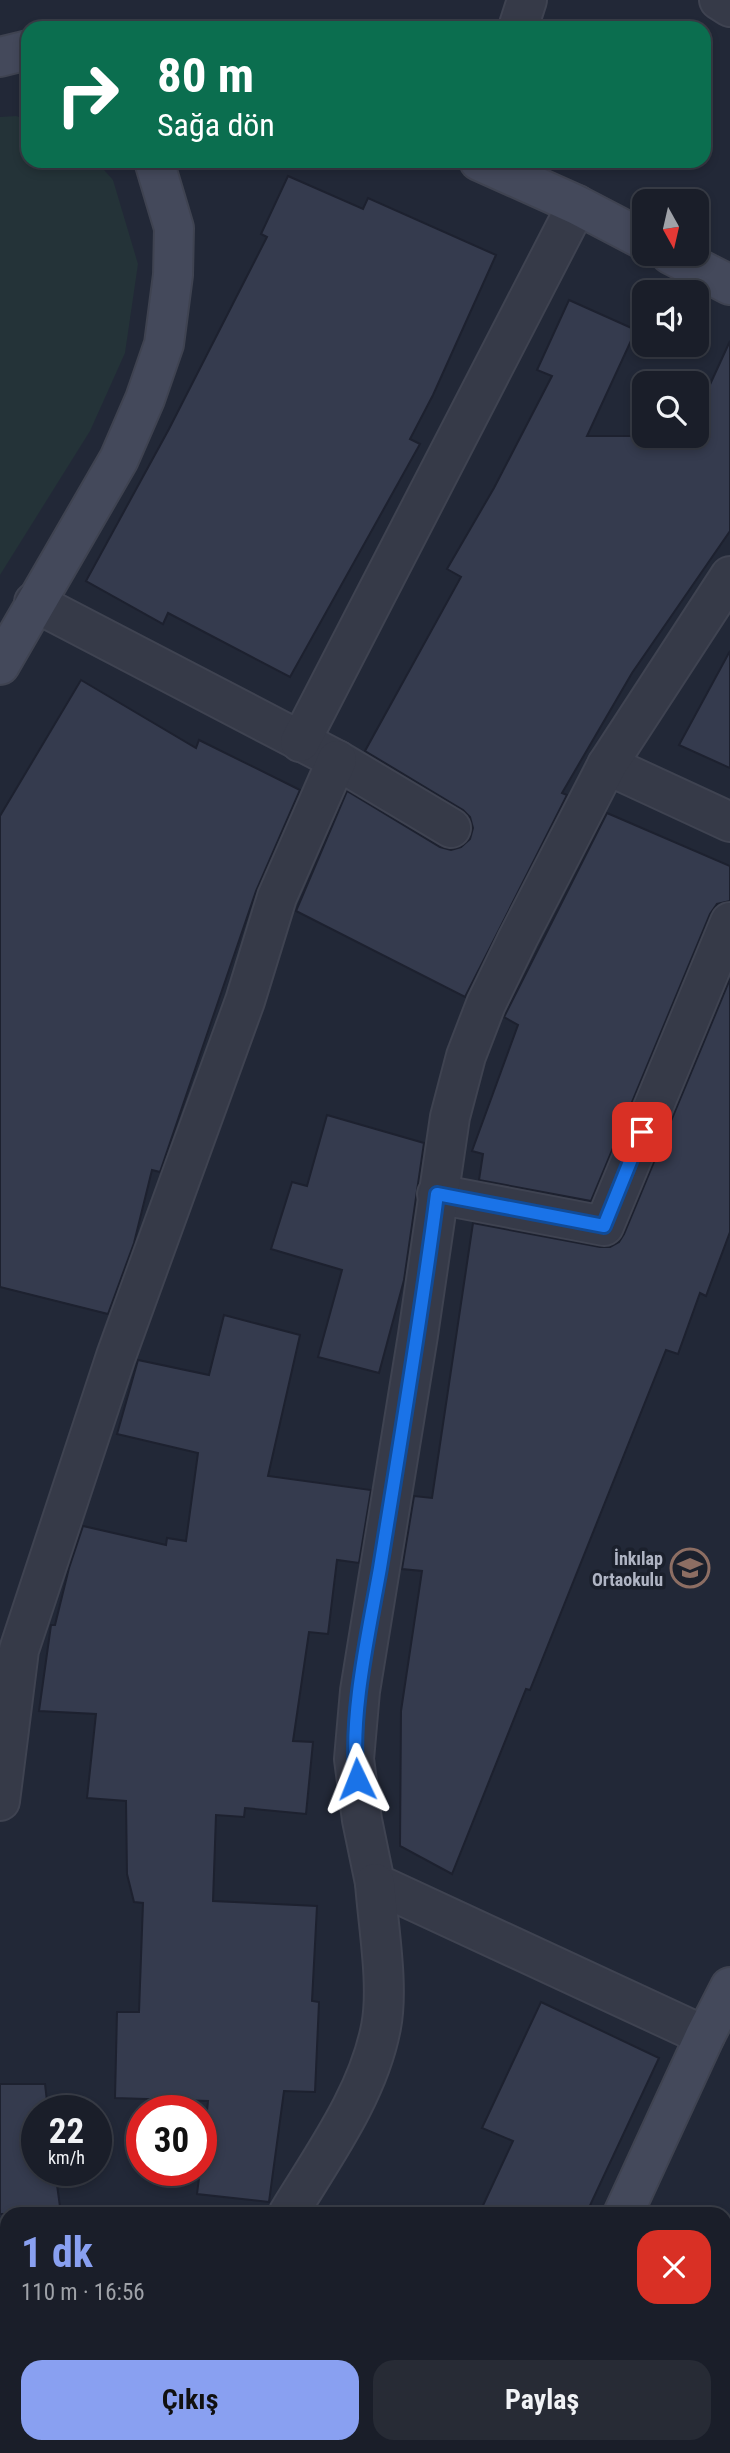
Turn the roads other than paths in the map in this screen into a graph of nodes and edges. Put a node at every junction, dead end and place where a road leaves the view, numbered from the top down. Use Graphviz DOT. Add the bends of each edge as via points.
graph roads {
  1 [pos="527,0"];
  2 [pos="719,0"];
  3 [pos="730,6"];
  4 [pos="520,21"];
  5 [pos="21,52"];
  6 [pos="0,57"];
  7 [pos="156,168"];
  8 [pos="495,168"];
  9 [pos="577,205"];
  10 [pos="632,234"];
  11 [pos="693,266"];
  12 [pos="730,285"];
  13 [pos="730,576"];
  14 [pos="34,602"];
  15 [pos="0,665"];
  16 [pos="300,742"];
  17 [pos="337,760"];
  18 [pos="607,765"];
  19 [pos="730,822"];
  20 [pos="451,828"];
  21 [pos="730,922"];
  22 [pos="437,1194"];
  23 [pos="0,1801"];
  24 [pos="375,1883"];
  25 [pos="730,1987"];
  26 [pos="705,2036"];
  27 [pos="292,2207"];
  28 [pos="626,2207"];
  1 -- 4 [label="street"];
  2 -- 3 [label="street"];
  5 -- 6 [label="main road"];
  7 -- 14 [label="main road" via="174,228 164,344 119,459"];
  8 -- 9 [label="main road"];
  9 -- 10 [label="main road"];
  9 -- 16 [label="street"];
  11 -- 12 [label="main road"];
  13 -- 18 [label="street"];
  14 -- 15 [label="main road"];
  14 -- 16 [label="street"];
  16 -- 17 [label="street"];
  17 -- 20 [label="street"];
  17 -- 23 [label="street" via="278,897 116,1356 19,1650"];
  18 -- 19 [label="street"];
  18 -- 22 [label="street" via="486,1004 450,1117"];
  21 -- 22 [label="street" via="604,1226"];
  22 -- 24 [label="street" via="360,1691 354,1759"];
  24 -- 26 [label="street"];
  24 -- 27 [label="street" via="382,2026 350,2111"];
  25 -- 26 [label="main road"];
  26 -- 28 [label="main road"];
}
